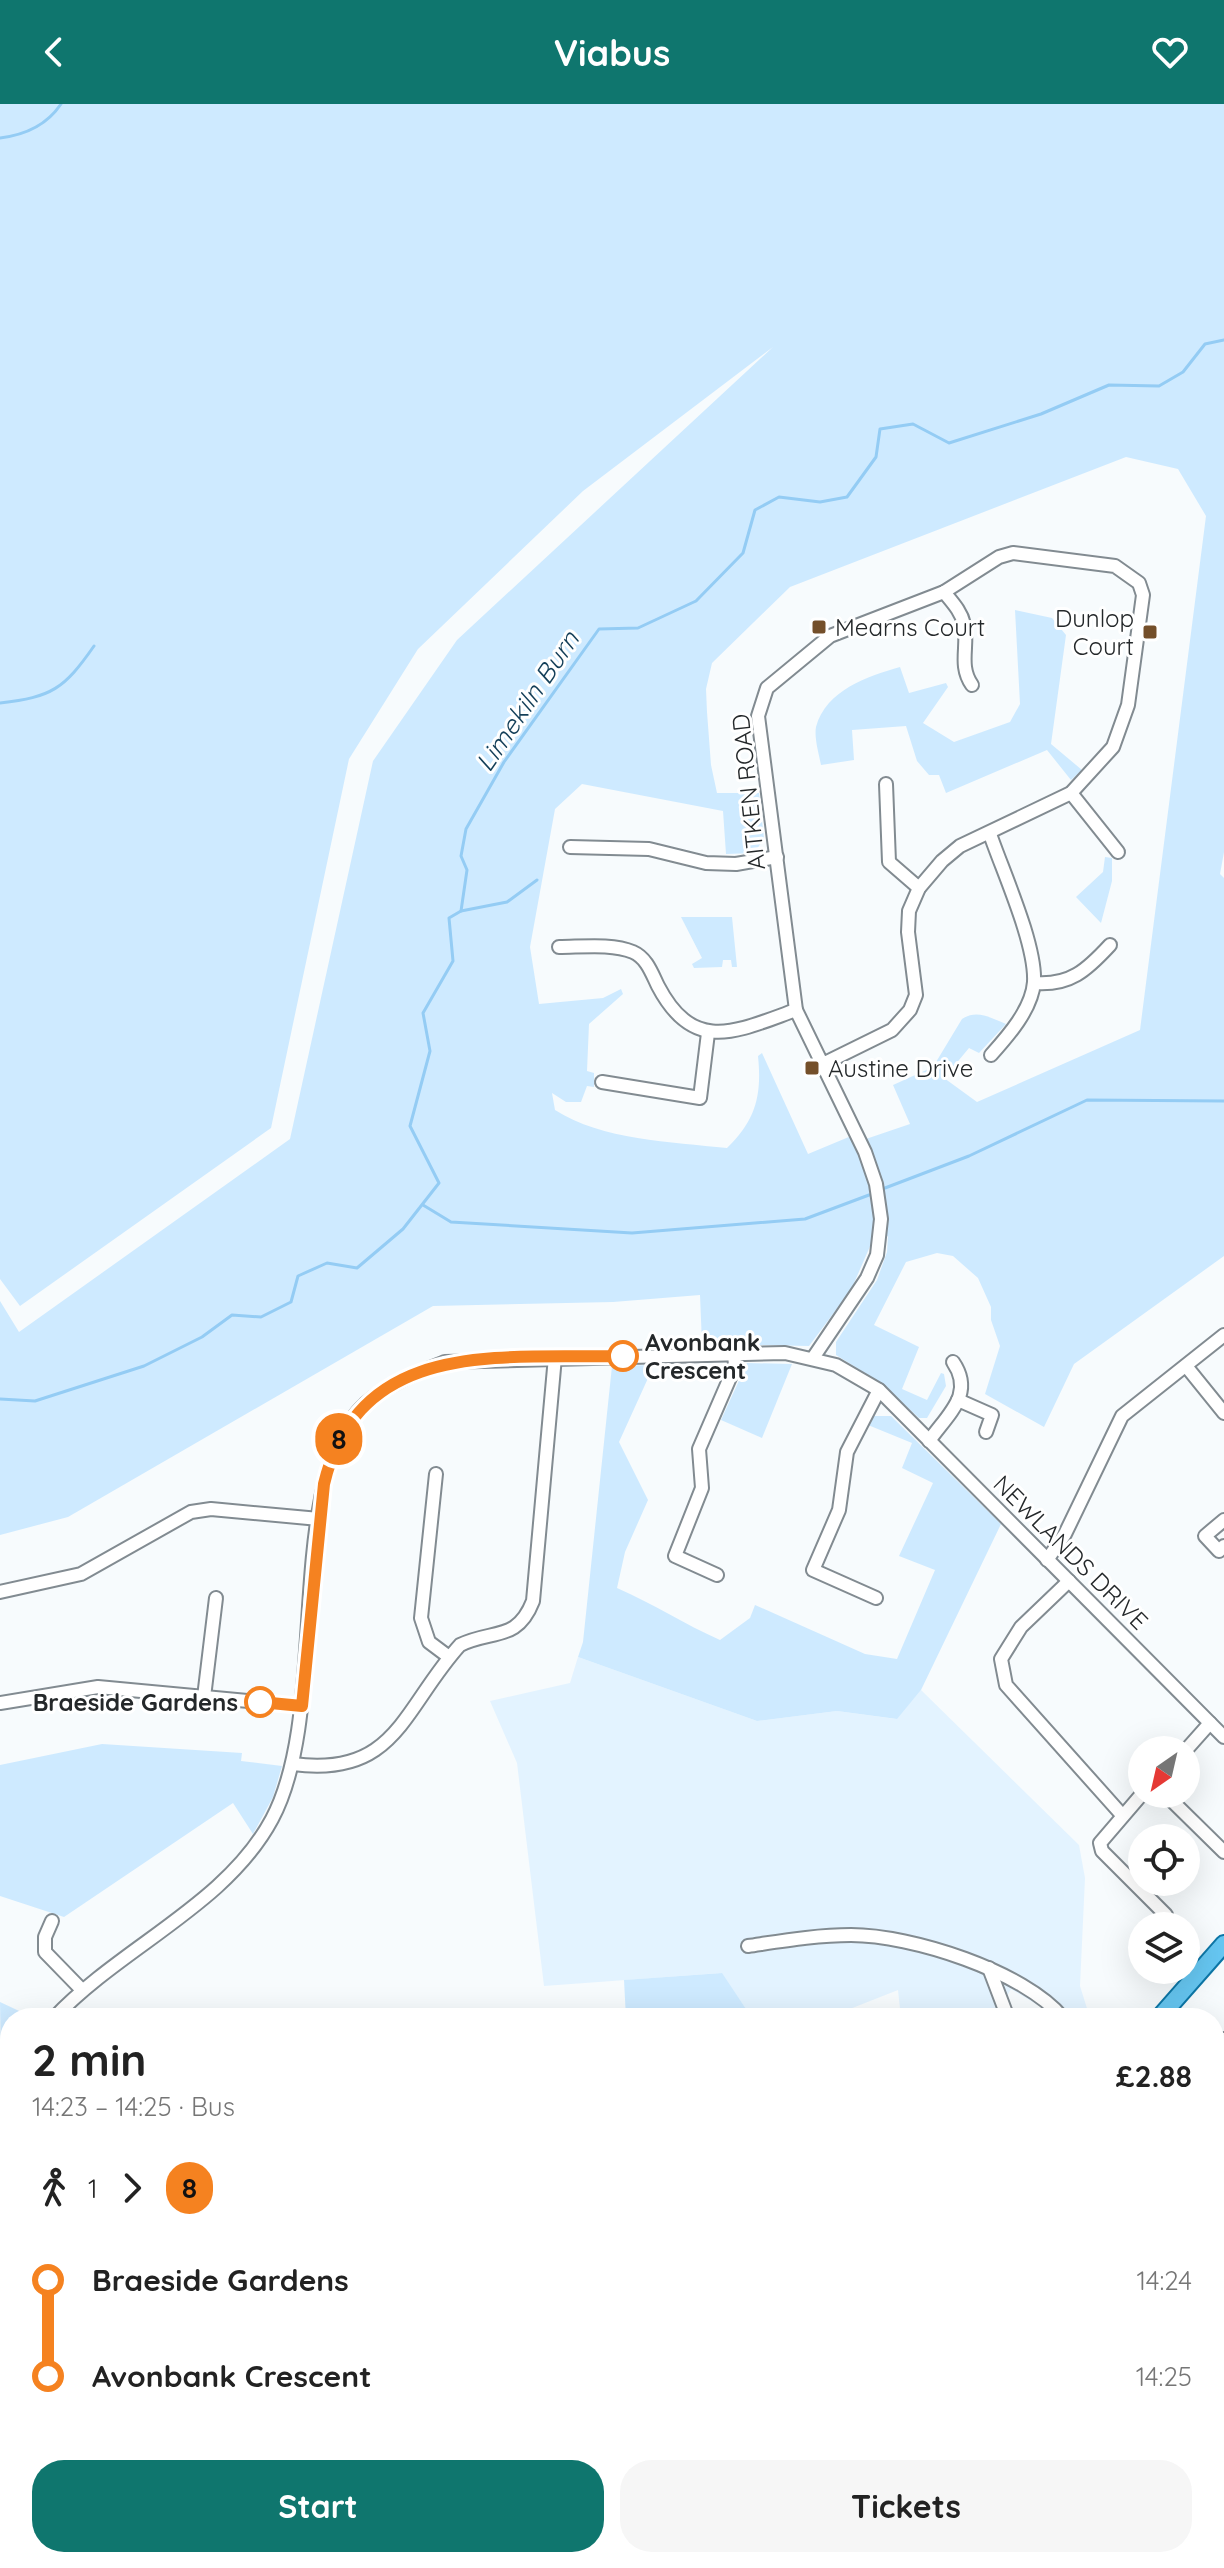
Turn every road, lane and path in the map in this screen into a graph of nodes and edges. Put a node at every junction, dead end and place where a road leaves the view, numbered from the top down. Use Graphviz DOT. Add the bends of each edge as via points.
graph roads {
  1 [pos="944,592"];
  2 [pos="972,685"];
  3 [pos="886,784"];
  4 [pos="1071,793"];
  5 [pos="990,834"];
  6 [pos="570,847"];
  7 [pos="1118,852"];
  8 [pos="777,857"];
  9 [pos="919,888"];
  10 [pos="1110,945"];
  11 [pos="559,947"];
  12 [pos="1034,983"];
  13 [pos="796,1010"];
  14 [pos="708,1033"];
  15 [pos="991,1055"];
  16 [pos="823,1064"];
  17 [pos="602,1082"];
  18 [pos="1224,1335"];
  19 [pos="734,1353"];
  20 [pos="555,1357"];
  21 [pos="813,1358"];
  22 [pos="953,1362"];
  23 [pos="1186,1366"];
  24 [pos="883,1394"];
  25 [pos="958,1400"];
  26 [pos="1224,1413"];
  27 [pos="986,1432"];
  28 [pos="929,1441"];
  29 [pos="436,1474"];
  30 [pos="319,1519"];
  31 [pos="1224,1520"];
  32 [pos="1224,1546"];
  33 [pos="1047,1560"];
  34 [pos="717,1575"];
  35 [pos="1069,1581"];
  36 [pos="0,1592"];
  37 [pos="216,1598"];
  38 [pos="876,1598"];
  39 [pos="449,1657"];
  40 [pos="204,1697"];
  41 [pos="0,1703"];
  42 [pos="302,1706"];
  43 [pos="1210,1723"];
  44 [pos="1198,1736"];
  45 [pos="1224,1737"];
  46 [pos="293,1764"];
  47 [pos="1129,1808"];
  48 [pos="1179,1808"];
  49 [pos="1122,1815"];
  50 [pos="1224,1852"];
  51 [pos="1163,1912"];
  52 [pos="52,1921"];
  53 [pos="1224,1944"];
  54 [pos="748,1946"];
  55 [pos="989,1968"];
  56 [pos="81,1989"];
  57 [pos="63,2008"];
  58 [pos="1004,2008"];
  59 [pos="1052,2008"];
  60 [pos="1168,2008"];
  1 -- 2 [label="street" via="964,626 963,672"];
  1 -- 4 [label="street, AITKEN ROAD" via="1013,553 1115,566 1139,583 1144,608 1123,726 1098,766"];
  1 -- 8 [label="street, AITKEN ROAD" via="840,631 767,688 758,716"];
  3 -- 9 [label="street" via="889,862"];
  4 -- 5 [label="street, AITKEN ROAD"];
  4 -- 7 [label="street"];
  5 -- 9 [label="street, AITKEN ROAD" via="960,846"];
  5 -- 12 [label="street" via="1029,950"];
  6 -- 8 [label="street" via="649,849 706,863"];
  8 -- 13 [label="street, AITKEN ROAD"];
  9 -- 16 [label="street" via="909,911 916,995 910,1010 892,1030"];
  10 -- 12 [label="street" via="1071,980"];
  11 -- 14 [label="street" via="636,953 673,1011"];
  12 -- 15 [label="street" via="1020,1019"];
  13 -- 14 [label="street" via="734,1031"];
  13 -- 16 [label="street, AITKEN ROAD"];
  14 -- 17 [label="street" via="700,1098"];
  16 -- 21 [label="street, AITKEN ROAD" via="865,1152 881,1219 877,1255 867,1278"];
  18 -- 23 [label="street"];
  19 -- 20 [label="street, NEWLANDS DRIVE"];
  19 -- 21 [label="street, NEWLANDS DRIVE"];
  19 -- 34 [label="street" via="735,1366 699,1449 702,1488 675,1556"];
  20 -- 30 [label="street, NEWLANDS DRIVE" via="445,1362 382,1391 342,1434 330,1459"];
  20 -- 39 [label="street" via="533,1601 517,1628 474,1638"];
  21 -- 24 [label="street, NEWLANDS DRIVE" via="836,1365"];
  22 -- 25 [label="street" via="963,1377"];
  23 -- 26 [label="street"];
  23 -- 33 [label="street" via="1122,1416"];
  24 -- 28 [label="street, NEWLANDS DRIVE"];
  24 -- 38 [label="street" via="847,1452 839,1510 813,1570"];
  25 -- 27 [label="street" via="992,1415"];
  25 -- 28 [label="street"];
  28 -- 33 [label="street, NEWLANDS DRIVE"];
  29 -- 39 [label="street" via="421,1618 429,1642"];
  30 -- 36 [label="street" via="211,1509 191,1512 81,1574"];
  30 -- 42 [label="street, NEWLANDS DRIVE"];
  31 -- 32 [label="street" via="1205,1536 1219,1551"];
  33 -- 35 [label="street, NEWLANDS DRIVE"];
  35 -- 43 [label="street, NEWLANDS DRIVE"];
  35 -- 49 [label="street" via="1021,1627 1001,1659 1006,1685"];
  37 -- 40 [label="street"];
  39 -- 46 [label="street" via="389,1740 373,1753 338,1767"];
  40 -- 41 [label="street" via="98,1687"];
  40 -- 42 [label="street"];
  42 -- 46 [label="street, NEWLANDS DRIVE"];
  43 -- 44 [label="street"];
  43 -- 45 [label="street, NEWLANDS DRIVE"];
  46 -- 56 [label="street, NEWLANDS DRIVE" via="274,1815 238,1871"];
  47 -- 49 [label="street"];
  48 -- 50 [label="street"];
  49 -- 51 [label="street" via="1103,1835 1102,1851"];
  52 -- 56 [label="street" via="45,1952"];
  53 -- 60 [label="main road"];
  54 -- 55 [label="street" via="875,1936"];
  55 -- 58 [label="street"];
  55 -- 59 [label="street" via="1030,1988"];
  56 -- 57 [label="street, NEWLANDS DRIVE"];
}
